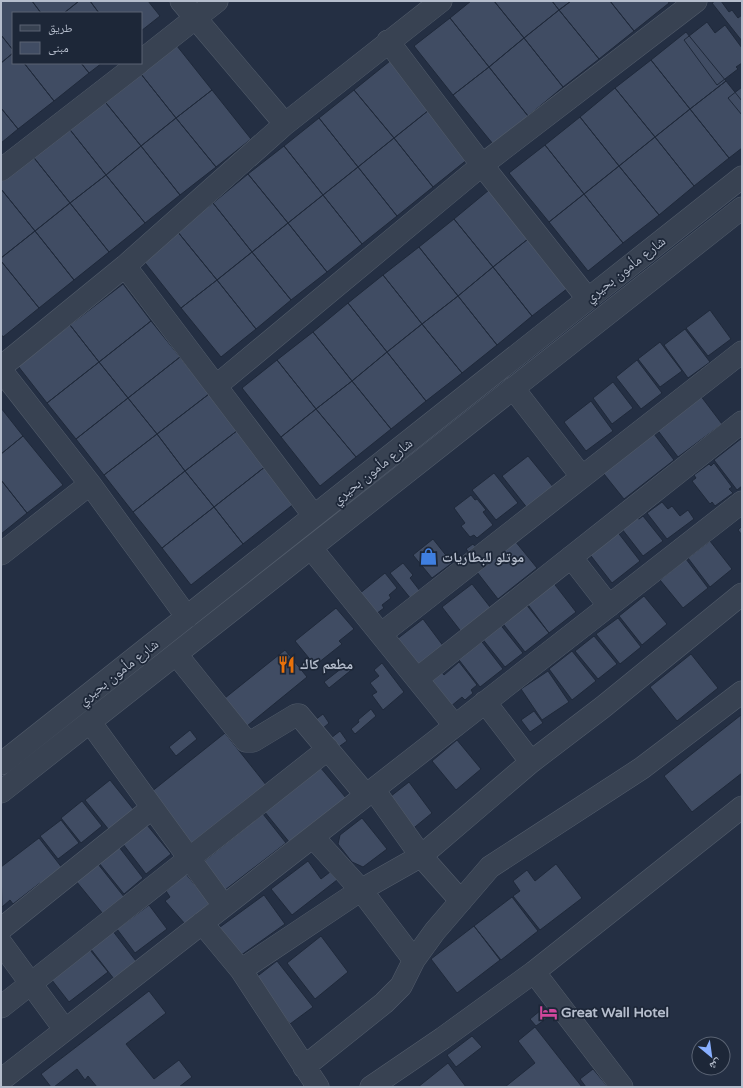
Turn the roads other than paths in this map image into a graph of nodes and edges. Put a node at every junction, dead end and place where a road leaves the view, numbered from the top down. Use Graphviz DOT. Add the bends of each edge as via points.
graph roads {
  1 [pos="181,1"];
  2 [pos="217,1"];
  3 [pos="441,1"];
  4 [pos="696,1"];
  5 [pos="196,18"];
  6 [pos="388,41"];
  7 [pos="142,60"];
  8 [pos="137,64"];
  9 [pos="285,124"];
  10 [pos="482,165"];
  11 [pos="1,170"];
  12 [pos="742,177"];
  13 [pos="742,208"];
  14 [pos="125,266"];
  15 [pos="588,299"];
  16 [pos="742,352"];
  17 [pos="1,369"];
  18 [pos="216,386"];
  19 [pos="514,388"];
  20 [pos="742,422"];
  21 [pos="582,477"];
  22 [pos="90,484"];
  23 [pos="742,502"];
  24 [pos="314,516"];
  25 [pos="311,548"];
  26 [pos="1,554"];
  27 [pos="571,557"];
  28 [pos="742,594"];
  29 [pos="608,606"];
  30 [pos="187,617"];
  31 [pos="381,634"];
  32 [pos="176,654"];
  33 [pos="417,679"];
  34 [pos="742,692"];
  35 [pos="485,702"];
  36 [pos="90,722"];
  37 [pos="455,726"];
  38 [pos="328,749"];
  39 [pos="531,762"];
  40 [pos="1,764"];
  41 [pos="1,792"];
  42 [pos="370,792"];
  43 [pos="742,807"];
  44 [pos="152,808"];
  45 [pos="313,836"];
  46 [pos="421,856"];
  47 [pos="189,859"];
  48 [pos="361,890"];
  49 [pos="461,901"];
  50 [pos="224,906"];
  51 [pos="202,923"];
  52 [pos="1,929"];
  53 [pos="1,943"];
  54 [pos="414,960"];
  55 [pos="241,970"];
  56 [pos="534,972"];
  57 [pos="31,983"];
  58 [pos="1,1007"];
  59 [pos="65,1030"];
  60 [pos="304,1067"];
  61 [pos="1,1080"];
  62 [pos="318,1087"];
  63 [pos="371,1087"];
  64 [pos="622,1087"];
  1 -- 5 [label="street"];
  2 -- 5 [label="street"];
  3 -- 6 [label="street"];
  4 -- 10 [label="street"];
  5 -- 7 [label="street"];
  5 -- 9 [label="street"];
  6 -- 9 [label="street"];
  6 -- 10 [label="street"];
  8 -- 11 [label="street"];
  9 -- 14 [label="street"];
  10 -- 15 [label="street"];
  10 -- 18 [label="street"];
  12 -- 15 [label="street, شارع مأمون بحيري"];
  13 -- 19 [label="street, شارع مأمون بحيري"];
  14 -- 17 [label="street"];
  14 -- 18 [label="street"];
  15 -- 24 [label="street, شارع مأمون بحيري"];
  16 -- 21 [label="street"];
  17 -- 22 [label="street"];
  18 -- 24 [label="street"];
  19 -- 21 [label="street"];
  19 -- 25 [label="street, شارع مأمون بحيري"];
  20 -- 27 [label="street"];
  21 -- 31 [label="street"];
  22 -- 26 [label="street"];
  22 -- 30 [label="street"];
  23 -- 29 [label="street"];
  24 -- 30 [label="street, شارع مأمون بحيري"];
  25 -- 31 [label="street"];
  25 -- 32 [label="street, شارع مأمون بحيري"];
  27 -- 29 [label="street"];
  27 -- 33 [label="street"];
  28 -- 39 [label="street" via="604,707"];
  29 -- 35 [label="street"];
  30 -- 40 [label="street, شارع مأمون بحيري"];
  31 -- 33 [label="street"];
  32 -- 36 [label="street, شارع مأمون بحيري"];
  32 -- 38 [label="street" via="246,741 253,741 300,715"];
  33 -- 37 [label="street"];
  34 -- 49 [label="street" via="642,768 490,867"];
  35 -- 37 [label="street"];
  35 -- 39 [label="street"];
  36 -- 41 [label="street, شارع مأمون بحيري"];
  36 -- 44 [label="street"];
  37 -- 42 [label="street"];
  38 -- 42 [label="street"];
  38 -- 47 [label="street"];
  39 -- 46 [label="street"];
  42 -- 45 [label="street"];
  42 -- 46 [label="street"];
  43 -- 56 [label="street"];
  44 -- 47 [label="street"];
  44 -- 52 [label="street"];
  45 -- 48 [label="street"];
  45 -- 50 [label="street"];
  46 -- 48 [label="street"];
  46 -- 49 [label="street"];
  47 -- 50 [label="street"];
  47 -- 57 [label="street"];
  48 -- 54 [label="street"];
  48 -- 55 [label="street"];
  49 -- 54 [label="street"];
  50 -- 51 [label="street"];
  51 -- 55 [label="street"];
  51 -- 59 [label="street"];
  53 -- 57 [label="street"];
  54 -- 60 [label="street" via="401,986 384,1003"];
  55 -- 60 [label="street"];
  56 -- 63 [label="street"];
  56 -- 64 [label="street"];
  57 -- 58 [label="street"];
  57 -- 59 [label="street"];
  59 -- 61 [label="street"];
  60 -- 62 [label="street"];
}
